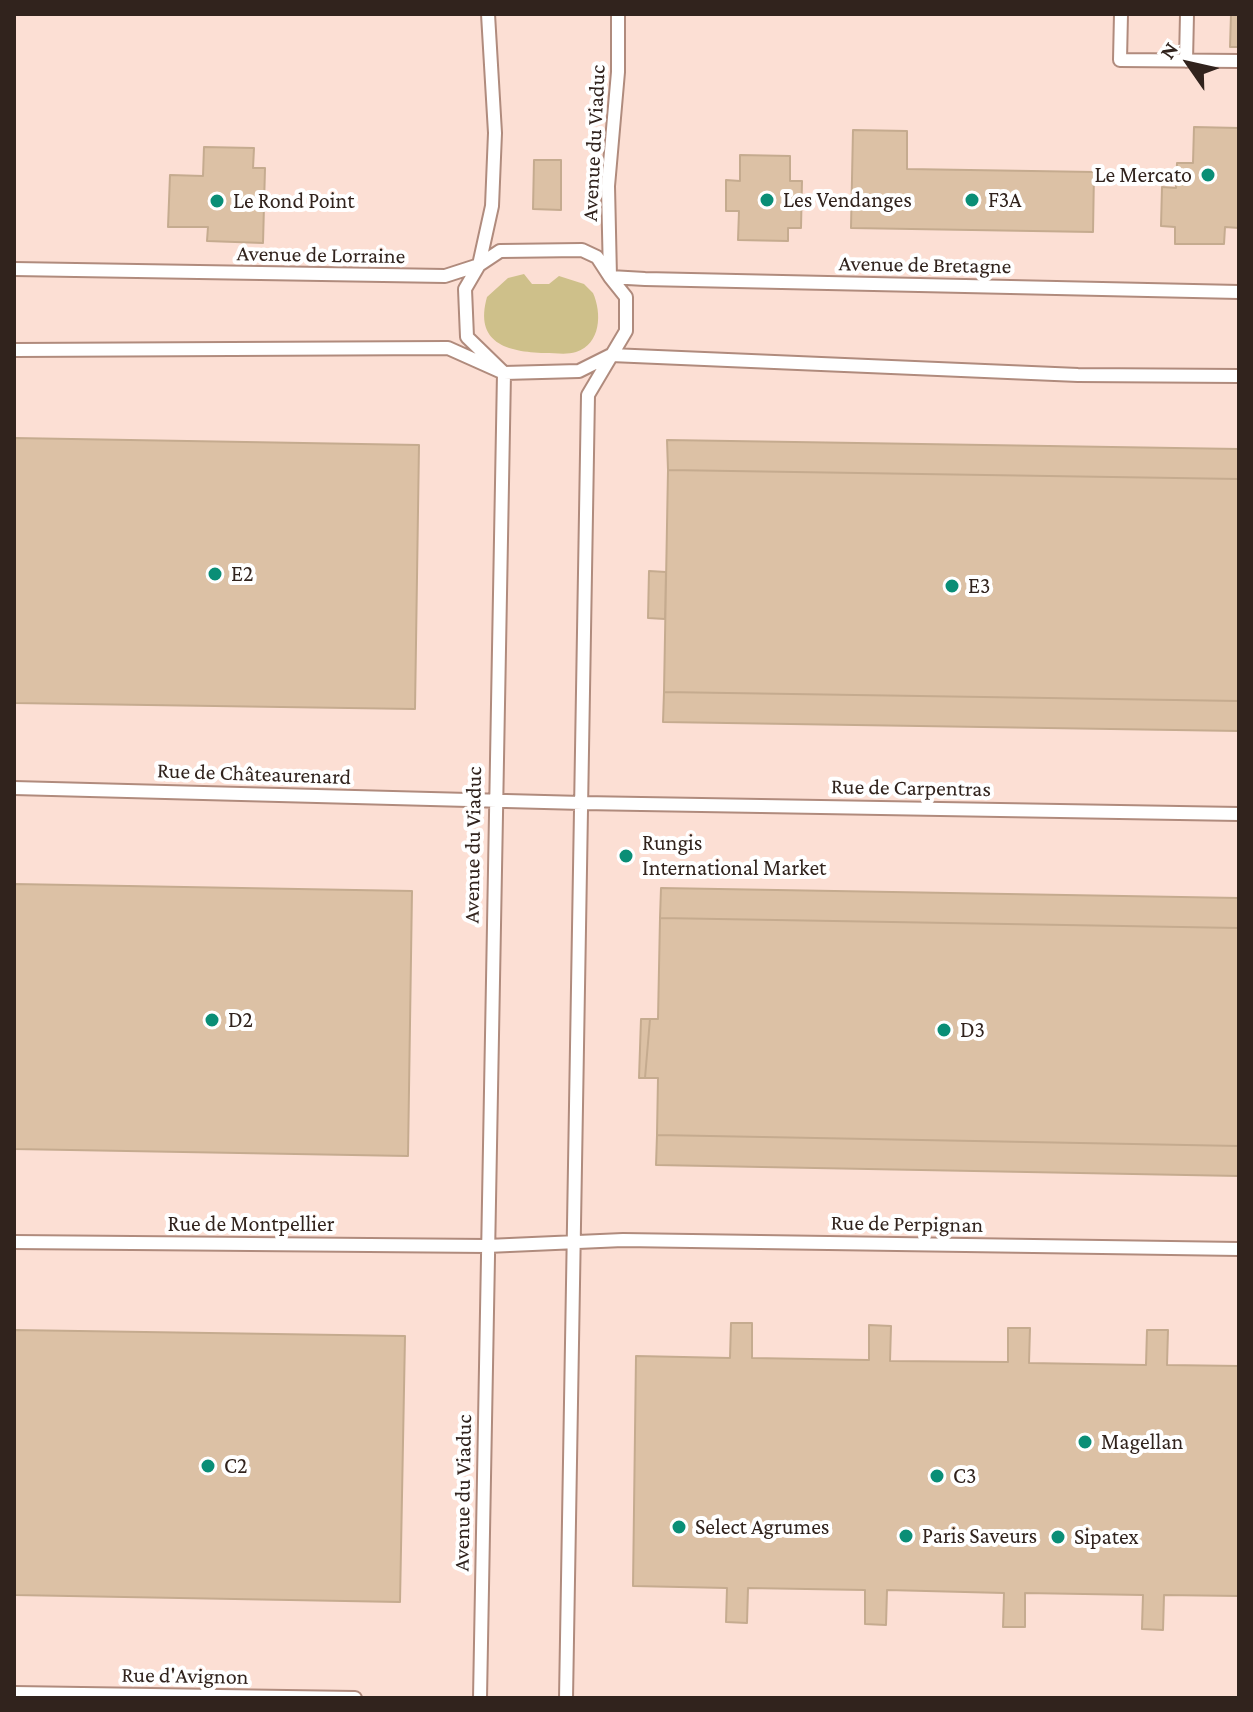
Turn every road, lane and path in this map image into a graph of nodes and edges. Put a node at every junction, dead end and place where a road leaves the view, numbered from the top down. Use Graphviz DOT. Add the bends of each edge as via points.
graph roads {
  1 [pos="488,14"];
  2 [pos="618,14"];
  3 [pos="1121,14"];
  4 [pos="1187,14"];
  5 [pos="1186,61"];
  6 [pos="1239,61"];
  7 [pos="479,265"];
  8 [pos="14,269"];
  9 [pos="610,277"];
  10 [pos="1239,292"];
  11 [pos="14,350"];
  12 [pos="611,355"];
  13 [pos="504,373"];
  14 [pos="1239,376"];
  15 [pos="14,788"];
  16 [pos="494,800"];
  17 [pos="582,803"];
  18 [pos="1239,814"];
  19 [pos="574,1241"];
  20 [pos="14,1242"];
  21 [pos="487,1246"];
  22 [pos="1239,1249"];
  23 [pos="14,1693"];
  24 [pos="355,1698"];
  25 [pos="480,1698"];
  26 [pos="566,1698"];
  1 -- 7 [label="lane" via="495,133 492,206"];
  2 -- 9 [label="lane, Avenue du Viaduc" via="608,186"];
  3 -- 5 [label="lane" via="1120,60"];
  4 -- 5 [label="lane"];
  5 -- 6 [label="lane"];
  7 -- 8 [label="lane, Avenue de Lorraine" via="445,276"];
  7 -- 9 [label="lane, Avenue de Lorraine" via="500,251 582,250 597,257"];
  7 -- 13 [label="lane" via="465,289 467,337"];
  9 -- 10 [label="lane, Avenue de Bretagne"];
  9 -- 12 [label="lane, Avenue du Viaduc" via="626,297 626,331"];
  11 -- 13 [label="lane" via="448,348"];
  12 -- 13 [label="lane" via="579,371"];
  12 -- 14 [label="lane" via="1078,375"];
  12 -- 17 [label="lane, Avenue du Viaduc" via="588,395"];
  13 -- 16 [label="lane, Avenue du Viaduc"];
  15 -- 16 [label="lane, Rue de Châteaurenard"];
  16 -- 17 [label="lane, Rue de Châteaurenard"];
  16 -- 21 [label="lane, Avenue du Viaduc"];
  17 -- 18 [label="lane, Rue de Carpentras"];
  17 -- 19 [label="lane, Avenue du Viaduc"];
  19 -- 21 [label="lane, Rue de Perpignan"];
  19 -- 22 [label="lane, Rue de Perpignan"];
  19 -- 26 [label="lane, Avenue du Viaduc"];
  20 -- 21 [label="lane, Rue de Montpellier"];
  21 -- 25 [label="lane, Avenue du Viaduc"];
  23 -- 24 [label="lane, Rue d'Avignon"];
}
